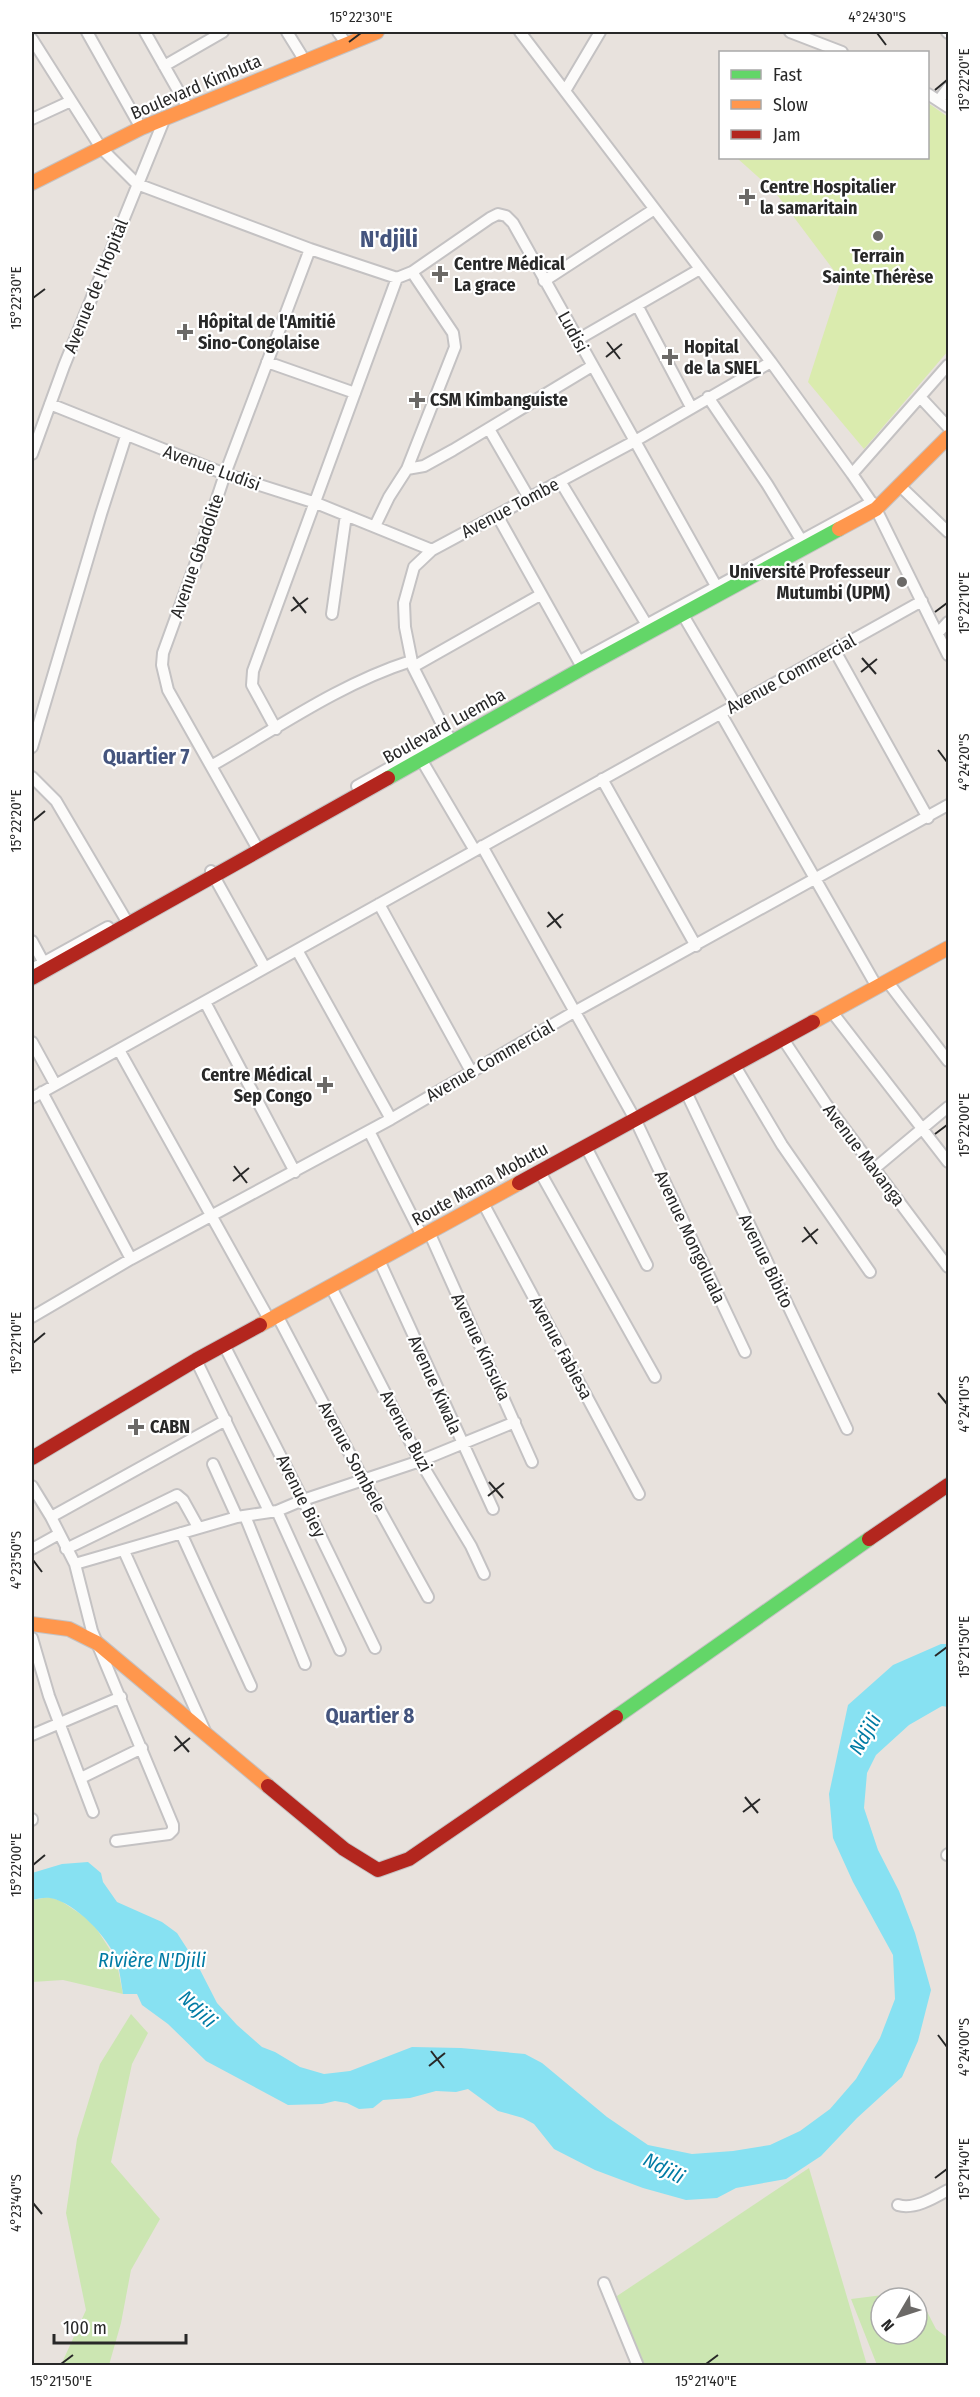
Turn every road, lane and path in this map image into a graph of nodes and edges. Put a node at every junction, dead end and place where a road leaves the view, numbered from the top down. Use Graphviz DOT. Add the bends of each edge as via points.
graph roads {
  1 [pos="87,32"];
  2 [pos="146,32"];
  3 [pos="223,32"];
  4 [pos="286,32"];
  5 [pos="377,32"];
  6 [pos="520,32"];
  7 [pos="600,32"];
  8 [pos="790,32"];
  9 [pos="806,34"];
  10 [pos="342,38"];
  11 [pos="32,39"];
  12 [pos="840,51"];
  13 [pos="305,61"];
  14 [pos="164,66"];
  15 [pos="948,88"];
  16 [pos="565,91"];
  17 [pos="929,95"];
  18 [pos="939,100"];
  19 [pos="71,102"];
  20 [pos="948,107"];
  21 [pos="188,108"];
  22 [pos="32,119"];
  23 [pos="164,120"];
  24 [pos="141,128"];
  25 [pos="101,148"];
  26 [pos="32,183"];
  27 [pos="137,184"];
  28 [pos="653,210"];
  29 [pos="309,249"];
  30 [pos="700,269"];
  31 [pos="412,272"];
  32 [pos="397,278"];
  33 [pos="544,281"];
  34 [pos="638,307"];
  35 [pos="577,339"];
  36 [pos="267,362"];
  37 [pos="771,362"];
  38 [pos="948,365"];
  39 [pos="592,366"];
  40 [pos="355,393"];
  41 [pos="708,397"];
  42 [pos="921,398"];
  43 [pos="50,404"];
  44 [pos="691,407"];
  45 [pos="948,427"];
  46 [pos="489,429"];
  47 [pos="126,436"];
  48 [pos="948,437"];
  49 [pos="635,441"];
  50 [pos="32,454"];
  51 [pos="406,469"];
  52 [pos="225,474"];
  53 [pos="852,474"];
  54 [pos="560,481"];
  55 [pos="899,485"];
  56 [pos="529,498"];
  57 [pos="315,503"];
  58 [pos="874,505"];
  59 [pos="346,515"];
  60 [pos="497,515"];
  61 [pos="375,526"];
  62 [pos="948,532"];
  63 [pos="802,543"];
  64 [pos="432,550"];
  65 [pos="718,589"];
  66 [pos="540,595"];
  67 [pos="922,601"];
  68 [pos="680,610"];
  69 [pos="332,614"];
  70 [pos="948,622"];
  71 [pos="649,627"];
  72 [pos="938,633"];
  73 [pos="835,651"];
  74 [pos="948,655"];
  75 [pos="412,664"];
  76 [pos="581,665"];
  77 [pos="736,705"];
  78 [pos="721,714"];
  79 [pos="276,729"];
  80 [pos="449,739"];
  81 [pos="32,747"];
  82 [pos="419,756"];
  83 [pos="211,766"];
  84 [pos="32,777"];
  85 [pos="602,779"];
  86 [pos="948,805"];
  87 [pos="928,818"];
  88 [pos="257,848"];
  89 [pos="478,848"];
  90 [pos="212,873"];
  91 [pos="815,878"];
  92 [pos="379,904"];
  93 [pos="127,921"];
  94 [pos="32,941"];
  95 [pos="696,946"];
  96 [pos="297,950"];
  97 [pos="947,951"];
  98 [pos="45,966"];
  99 [pos="265,968"];
  100 [pos="32,969"];
  101 [pos="32,978"];
  102 [pos="882,984"];
  103 [pos="205,1002"];
  104 [pos="574,1012"];
  105 [pos="832,1012"];
  106 [pos="783,1039"];
  107 [pos="32,1042"];
  108 [pos="119,1050"];
  109 [pos="948,1061"];
  110 [pos="735,1066"];
  111 [pos="472,1073"];
  112 [pos="55,1084"];
  113 [pos="42,1092"];
  114 [pos="686,1092"];
  115 [pos="32,1098"];
  116 [pos="948,1107"];
  117 [pos="391,1119"];
  118 [pos="636,1121"];
  119 [pos="923,1128"];
  120 [pos="369,1131"];
  121 [pos="586,1147"];
  122 [pos="948,1162"];
  123 [pos="874,1170"];
  124 [pos="295,1172"];
  125 [pos="540,1172"];
  126 [pos="483,1203"];
  127 [pos="212,1214"];
  128 [pos="426,1234"];
  129 [pos="131,1258"];
  130 [pos="379,1260"];
  131 [pos="647,1265"];
  132 [pos="948,1267"];
  133 [pos="870,1272"];
  134 [pos="331,1287"];
  135 [pos="32,1317"];
  136 [pos="274,1319"];
  137 [pos="224,1345"];
  138 [pos="745,1352"];
  139 [pos="196,1360"];
  140 [pos="655,1377"];
  141 [pos="226,1420"];
  142 [pos="515,1422"];
  143 [pos="847,1429"];
  144 [pos="462,1445"];
  145 [pos="32,1458"];
  146 [pos="420,1461"];
  147 [pos="532,1462"];
  148 [pos="213,1464"];
  149 [pos="364,1481"];
  150 [pos="948,1485"];
  151 [pos="32,1486"];
  152 [pos="639,1494"];
  153 [pos="303,1500"];
  154 [pos="493,1509"];
  155 [pos="273,1511"];
  156 [pos="241,1516"];
  157 [pos="51,1517"];
  158 [pos="198,1527"];
  159 [pos="181,1533"];
  160 [pos="59,1534"];
  161 [pos="32,1549"];
  162 [pos="66,1549"];
  163 [pos="124,1551"];
  164 [pos="75,1564"];
  165 [pos="484,1574"];
  166 [pos="428,1597"];
  167 [pos="32,1624"];
  168 [pos="32,1638"];
  169 [pos="97,1643"];
  170 [pos="375,1648"];
  171 [pos="340,1650"];
  172 [pos="305,1664"];
  173 [pos="251,1686"];
  174 [pos="121,1697"];
  175 [pos="59,1722"];
  176 [pos="32,1735"];
  177 [pos="208,1738"];
  178 [pos="142,1748"];
  179 [pos="81,1778"];
  180 [pos="93,1812"];
  181 [pos="116,1841"];
  182 [pos="948,2190"];
  183 [pos="898,2205"];
  184 [pos="604,2283"];
  185 [pos="638,2366"];
  1 -- 24 [label="street"];
  2 -- 14 [label="street"];
  3 -- 14 [label="street"];
  4 -- 13 [label="street"];
  5 -- 10 [label="street, Boulevard Kimbuta"];
  6 -- 16 [label="street"];
  7 -- 16 [label="street"];
  8 -- 9 [label="street"];
  9 -- 12 [label="street"];
  10 -- 13 [label="street, Boulevard Kimbuta"];
  11 -- 19 [label="street"];
  13 -- 21 [label="street, Boulevard Kimbuta"];
  14 -- 21 [label="street"];
  15 -- 18 [label="street"];
  16 -- 28 [label="street"];
  17 -- 18 [label="street"];
  18 -- 20 [label="street"];
  19 -- 22 [label="street"];
  19 -- 25 [label="street"];
  21 -- 23 [label="street, Boulevard Kimbuta"];
  23 -- 24 [label="street, Boulevard Kimbuta"];
  23 -- 27 [label="street, Avenue de l'Hopital"];
  24 -- 25 [label="street, Boulevard Kimbuta"];
  25 -- 26 [label="street, Boulevard Kimbuta"];
  25 -- 27 [label="street"];
  27 -- 29 [label="street"];
  27 -- 43 [label="street, Avenue de l'Hopital"];
  28 -- 30 [label="street"];
  28 -- 33 [label="street"];
  29 -- 32 [label="street"];
  29 -- 36 [label="street, Avenue Gbadolite"];
  30 -- 34 [label="street"];
  30 -- 37 [label="street"];
  31 -- 32 [label="street"];
  31 -- 33 [label="street, Ludisi" via="498,214 513,223"];
  31 -- 51 [label="street" via="455,340"];
  32 -- 40 [label="street"];
  33 -- 35 [label="street, Ludisi"];
  34 -- 35 [label="street"];
  34 -- 44 [label="street"];
  35 -- 39 [label="street, Ludisi"];
  36 -- 40 [label="street"];
  36 -- 52 [label="street, Avenue Gbadolite"];
  37 -- 41 [label="street, Avenue Tombe"];
  37 -- 53 [label="street"];
  38 -- 42 [label="street"];
  39 -- 46 [label="street"];
  39 -- 49 [label="street, Ludisi"];
  40 -- 57 [label="street"];
  41 -- 44 [label="street, Avenue Tombe"];
  41 -- 63 [label="street"];
  42 -- 45 [label="street"];
  42 -- 53 [label="street"];
  43 -- 47 [label="street, Avenue Ludisi"];
  43 -- 50 [label="street, Avenue de l'Hopital"];
  44 -- 49 [label="street, Avenue Tombe"];
  46 -- 51 [label="street" via="424,466"];
  46 -- 56 [label="street"];
  47 -- 52 [label="street, Avenue Ludisi"];
  47 -- 81 [label="street"];
  48 -- 55 [label="street, Boulevard Luemba"];
  49 -- 54 [label="street, Avenue Tombe"];
  49 -- 65 [label="street, Ludisi"];
  51 -- 61 [label="street"];
  52 -- 57 [label="street, Avenue Ludisi"];
  52 -- 83 [label="street, Avenue Gbadolite" via="163,652 162,665 168,690"];
  53 -- 58 [label="street"];
  54 -- 56 [label="street, Avenue Tombe"];
  54 -- 71 [label="street"];
  55 -- 58 [label="street, Boulevard Luemba"];
  55 -- 62 [label="street"];
  56 -- 60 [label="street, Avenue Tombe"];
  57 -- 59 [label="street, Avenue Ludisi"];
  57 -- 79 [label="street" via="251,678"];
  58 -- 63 [label="street, Boulevard Luemba"];
  58 -- 67 [label="street"];
  59 -- 61 [label="street, Avenue Ludisi"];
  59 -- 69 [label="street"];
  60 -- 64 [label="street, Avenue Tombe"];
  60 -- 66 [label="street"];
  61 -- 64 [label="street, Avenue Ludisi"];
  63 -- 65 [label="street, Boulevard Luemba"];
  64 -- 75 [label="street, Avenue Tombe" via="414,567 404,603"];
  65 -- 68 [label="street, Boulevard Luemba"];
  66 -- 75 [label="street"];
  66 -- 76 [label="street"];
  67 -- 72 [label="street"];
  67 -- 73 [label="street, Avenue Commercial"];
  68 -- 71 [label="street, Boulevard Luemba"];
  68 -- 77 [label="street"];
  70 -- 72 [label="street"];
  71 -- 76 [label="street, Boulevard Luemba"];
  72 -- 74 [label="street"];
  73 -- 77 [label="street, Avenue Commercial"];
  73 -- 87 [label="street"];
  75 -- 79 [label="street" via="382,671 328,697"];
  75 -- 80 [label="street, Avenue Tombe"];
  76 -- 80 [label="street, Boulevard Luemba"];
  77 -- 78 [label="street, Avenue Commercial"];
  78 -- 85 [label="street, Avenue Commercial"];
  78 -- 91 [label="street"];
  79 -- 83 [label="street"];
  80 -- 82 [label="street, Boulevard Luemba"];
  82 -- 88 [label="street, Boulevard Luemba"];
  82 -- 89 [label="street, Avenue Mongoluala"];
  83 -- 88 [label="street, Avenue Gbadolite"];
  84 -- 93 [label="street" via="56,801"];
  85 -- 89 [label="street, Avenue Commercial"];
  85 -- 95 [label="street"];
  86 -- 87 [label="street, Avenue Commercial"];
  87 -- 91 [label="street, Avenue Commercial"];
  88 -- 90 [label="street, Boulevard Luemba"];
  89 -- 92 [label="street, Avenue Commercial"];
  89 -- 104 [label="street, Avenue Mongoluala"];
  90 -- 93 [label="street, Boulevard Luemba"];
  90 -- 99 [label="street"];
  91 -- 95 [label="street, Avenue Commercial"];
  91 -- 102 [label="street"];
  92 -- 96 [label="street, Avenue Commercial"];
  92 -- 111 [label="street"];
  93 -- 98 [label="street, Boulevard Luemba"];
  94 -- 98 [label="street"];
  95 -- 104 [label="street, Avenue Commercial"];
  96 -- 99 [label="street, Avenue Commercial"];
  96 -- 117 [label="street"];
  97 -- 102 [label="street, Route Mama Mobutu"];
  98 -- 100 [label="street, Boulevard Luemba"];
  98 -- 101 [label="street, Boulevard Luemba"];
  99 -- 103 [label="street, Avenue Commercial"];
  102 -- 105 [label="street, Route Mama Mobutu"];
  102 -- 109 [label="street"];
  103 -- 108 [label="street, Avenue Commercial"];
  103 -- 124 [label="street"];
  104 -- 111 [label="street, Avenue Commercial"];
  104 -- 118 [label="street, Avenue Mongoluala"];
  105 -- 106 [label="street, Route Mama Mobutu"];
  105 -- 119 [label="street"];
  106 -- 110 [label="street, Route Mama Mobutu"];
  106 -- 123 [label="street, Avenue Mavanga"];
  107 -- 112 [label="street"];
  108 -- 112 [label="street, Avenue Commercial"];
  108 -- 127 [label="street, Avenue Sombele"];
  110 -- 114 [label="street, Route Mama Mobutu"];
  110 -- 133 [label="street" via="782,1144"];
  111 -- 117 [label="street, Avenue Commercial"];
  112 -- 113 [label="street, Avenue Commercial"];
  113 -- 115 [label="street, Avenue Commercial"];
  113 -- 129 [label="street"];
  114 -- 118 [label="street, Route Mama Mobutu"];
  114 -- 143 [label="street, Avenue Bibito"];
  116 -- 119 [label="street"];
  117 -- 120 [label="street, Avenue Commercial"];
  118 -- 121 [label="street, Route Mama Mobutu"];
  118 -- 138 [label="street, Avenue Mongoluala"];
  119 -- 122 [label="street"];
  119 -- 123 [label="street"];
  120 -- 124 [label="street, Avenue Commercial"];
  120 -- 128 [label="street, Avenue Kinsuka"];
  121 -- 125 [label="street, Route Mama Mobutu"];
  121 -- 131 [label="street"];
  123 -- 132 [label="street, Avenue Mavanga"];
  124 -- 127 [label="street, Avenue Commercial"];
  125 -- 126 [label="street, Route Mama Mobutu"];
  125 -- 140 [label="street"];
  126 -- 128 [label="street, Route Mama Mobutu"];
  126 -- 152 [label="street, Avenue Fabiesa"];
  127 -- 129 [label="street, Avenue Commercial"];
  127 -- 136 [label="street, Avenue Sombele"];
  128 -- 130 [label="street, Route Mama Mobutu"];
  128 -- 142 [label="street, Avenue Kinsuka"];
  129 -- 135 [label="street, Avenue Commercial"];
  130 -- 134 [label="street, Route Mama Mobutu"];
  130 -- 144 [label="street, Avenue Kiwala"];
  134 -- 136 [label="street, Route Mama Mobutu"];
  134 -- 146 [label="street, Avenue Buzi"];
  136 -- 137 [label="street, Route Mama Mobutu"];
  136 -- 149 [label="street, Avenue Sombele"];
  137 -- 139 [label="street, Route Mama Mobutu"];
  137 -- 153 [label="street, Avenue Biey"];
  139 -- 141 [label="street"];
  139 -- 145 [label="street, Route Mama Mobutu"];
  141 -- 155 [label="street"];
  141 -- 157 [label="street"];
  142 -- 144 [label="street"];
  142 -- 147 [label="street, Avenue Kinsuka"];
  144 -- 146 [label="street"];
  144 -- 154 [label="street, Avenue Kiwala"];
  146 -- 149 [label="street"];
  146 -- 165 [label="street, Avenue Buzi"];
  148 -- 156 [label="street"];
  149 -- 153 [label="street"];
  149 -- 166 [label="street, Avenue Sombele"];
  150 -- 177 [label="street" via="409,1859 378,1870 344,1849"];
  151 -- 157 [label="street"];
  153 -- 155 [label="street"];
  153 -- 170 [label="street, Avenue Biey"];
  155 -- 156 [label="street"];
  155 -- 171 [label="street"];
  156 -- 158 [label="street"];
  156 -- 172 [label="street"];
  157 -- 160 [label="street"];
  158 -- 159 [label="street"];
  158 -- 162 [label="street" via="177,1495"];
  159 -- 163 [label="street"];
  159 -- 173 [label="street"];
  160 -- 161 [label="street"];
  160 -- 162 [label="street"];
  162 -- 164 [label="street"];
  163 -- 164 [label="street"];
  163 -- 177 [label="street"];
  164 -- 169 [label="street"];
  167 -- 169 [label="street" via="69,1629"];
  168 -- 175 [label="street"];
  169 -- 174 [label="street"];
  169 -- 177 [label="street"];
  174 -- 175 [label="street"];
  174 -- 178 [label="street"];
  175 -- 176 [label="street"];
  175 -- 179 [label="street"];
  178 -- 179 [label="street"];
  178 -- 181 [label="street" via="173,1830 170,1834"];
  179 -- 180 [label="street"];
  182 -- 183 [label="street" via="920,2203"];
  184 -- 185 [label="street"];
}
